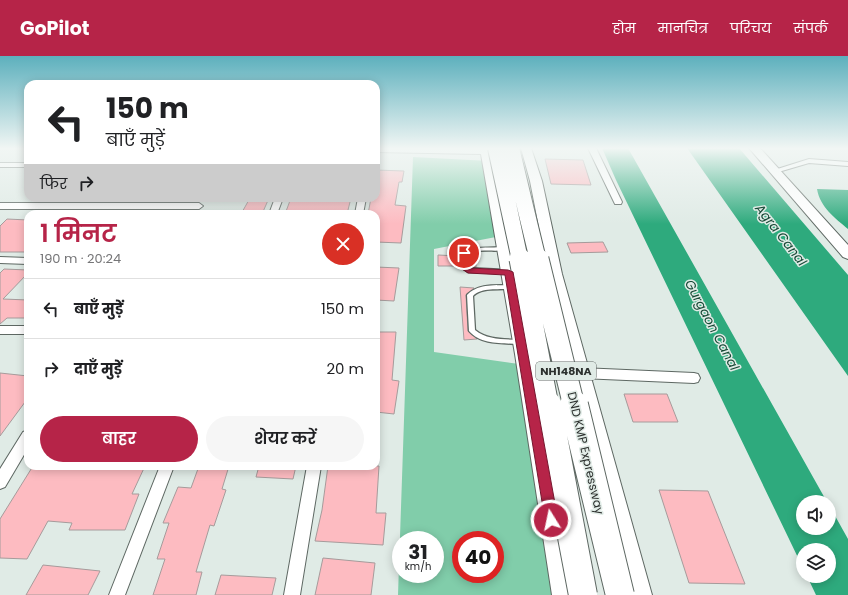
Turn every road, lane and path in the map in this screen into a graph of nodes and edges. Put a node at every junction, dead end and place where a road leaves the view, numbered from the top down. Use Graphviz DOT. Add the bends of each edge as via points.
graph roads {
  1 [pos="493,173"];
  2 [pos="496,173"];
  3 [pos="526,173"];
  4 [pos="532,173"];
  5 [pos="604,173"];
  6 [pos="777,173"];
  7 [pos="618,202"];
  8 [pos="0,206"];
  9 [pos="197,210"];
  10 [pos="504,249"];
  11 [pos="848,254"];
  12 [pos="0,260"];
  13 [pos="24,261"];
  14 [pos="510,280"];
  15 [pos="0,330"];
  16 [pos="24,330"];
  17 [pos="521,342"];
  18 [pos="581,373"];
  19 [pos="694,378"];
  20 [pos="24,443"];
  21 [pos="166,470"];
  22 [pos="313,470"];
  23 [pos="0,482"];
  24 [pos="117,595"];
  25 [pos="292,595"];
  26 [pos="564,595"];
  27 [pos="583,595"];
  28 [pos="620,595"];
  29 [pos="640,595"];
  1 -- 10 [label="street"];
  2 -- 27 [label="highway, NH148NA, bridge" via="521,264"];
  3 -- 28 [label="highway, DND KMP Expressway / NH148NA, bridge"];
  4 -- 18 [label="street"];
  5 -- 7 [label="street"];
  6 -- 11 [label="street"];
  8 -- 9 [label="street"];
  10 -- 14 [label="street"];
  10 -- 14 [label="lane" via="472,250 464,253 460,265 468,270"];
  12 -- 13 [label="street"];
  14 -- 17 [label="street"];
  14 -- 17 [label="lane" via="472,292 472,331 476,336 487,340"];
  15 -- 16 [label="street"];
  17 -- 26 [label="street"];
  18 -- 19 [label="street"];
  18 -- 29 [label="street"];
  20 -- 23 [label="street"];
  21 -- 24 [label="street"];
  22 -- 25 [label="street"];
}
